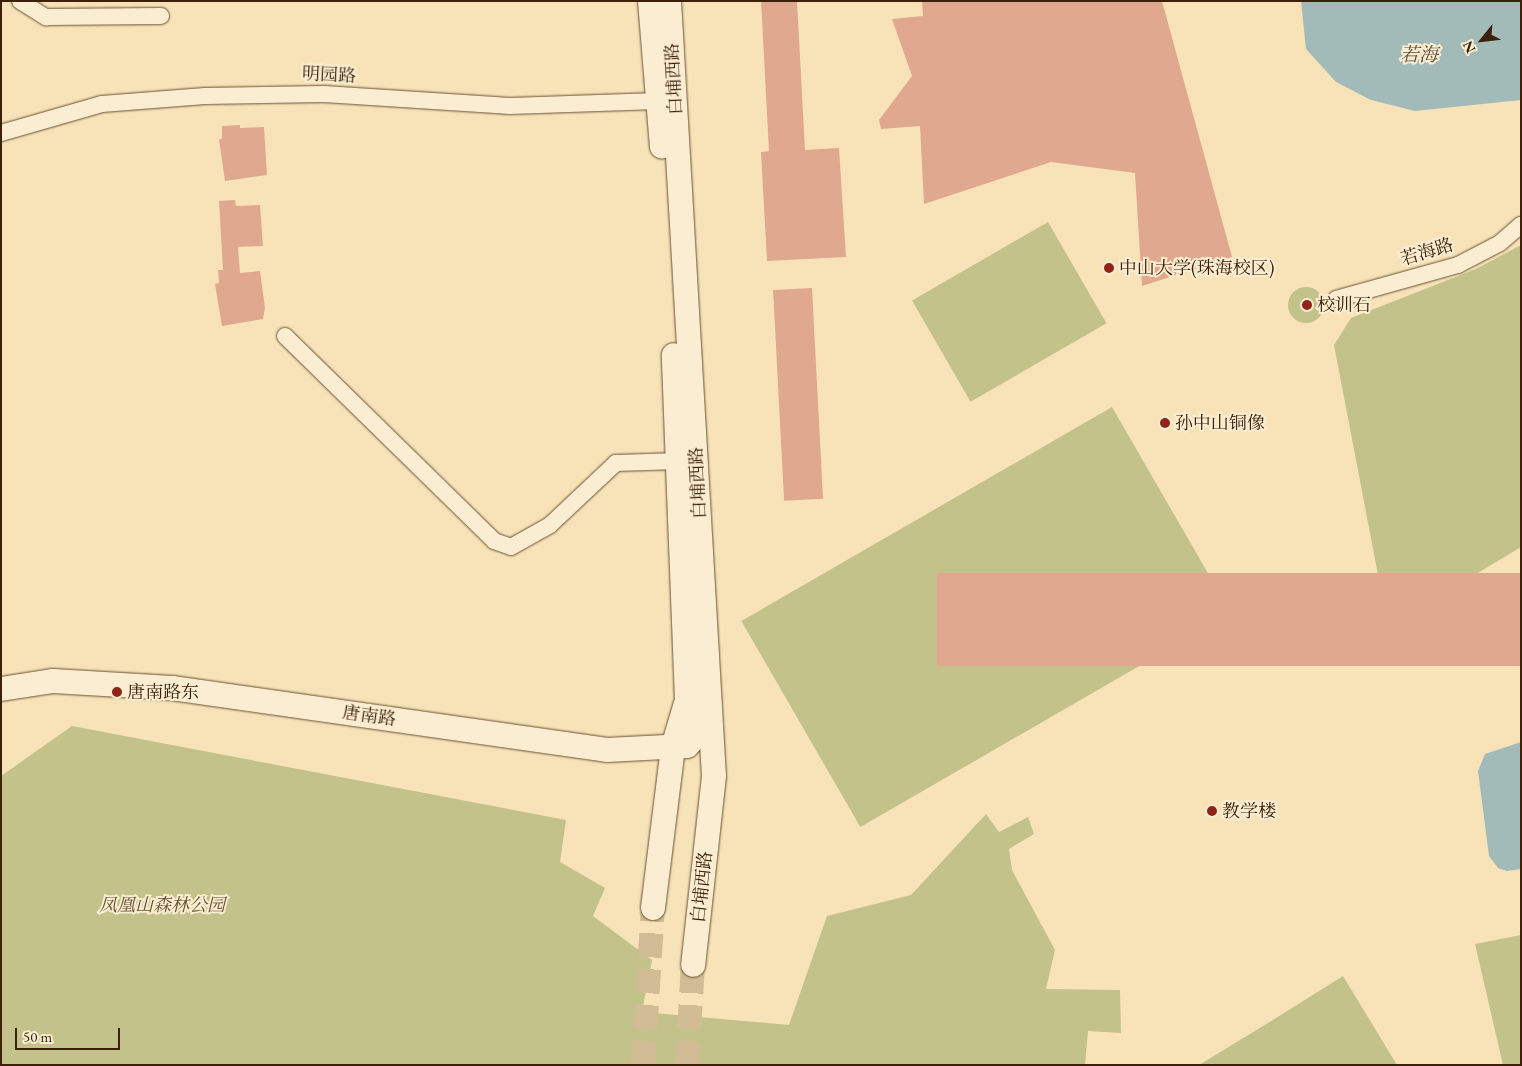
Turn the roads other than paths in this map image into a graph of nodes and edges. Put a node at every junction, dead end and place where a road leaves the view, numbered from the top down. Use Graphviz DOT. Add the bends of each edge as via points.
graph roads {
  1 [pos="20,1"];
  2 [pos="650,1"];
  3 [pos="669,1"];
  4 [pos="161,16"];
  5 [pos="658,101"];
  6 [pos="1,133"];
  7 [pos="1521,225"];
  8 [pos="1336,299"];
  9 [pos="285,336"];
  10 [pos="679,460"];
  11 [pos="1,674"];
  12 [pos="1,689"];
  13 [pos="697,701"];
  14 [pos="673,747"];
  15 [pos="653,908"];
  16 [pos="693,964"];
  1 -- 4 [label="street" via="46,17"];
  2 -- 5 [label="main road, 白埔西路"];
  3 -- 13 [label="main road, 白埔西路"];
  5 -- 6 [label="street, 明园路" via="510,106 324,94 205,96 102,104"];
  5 -- 10 [label="main road, 白埔西路"];
  7 -- 8 [label="street, 若海路" via="1500,243 1458,265"];
  9 -- 10 [label="street" via="494,541 511,547 550,525 616,463"];
  10 -- 13 [label="main road, 白埔西路"];
  11 -- 13 [label="main road, 唐南路" via="52,668 164,675 597,742 637,740 672,728"];
  12 -- 14 [label="main road, 唐南路" via="53,681 172,688 606,750"];
  13 -- 14 [label="main road, 白埔西路"];
  13 -- 16 [label="main road, 白埔西路" via="714,776"];
  14 -- 15 [label="main road, 白埔西路"];
}
